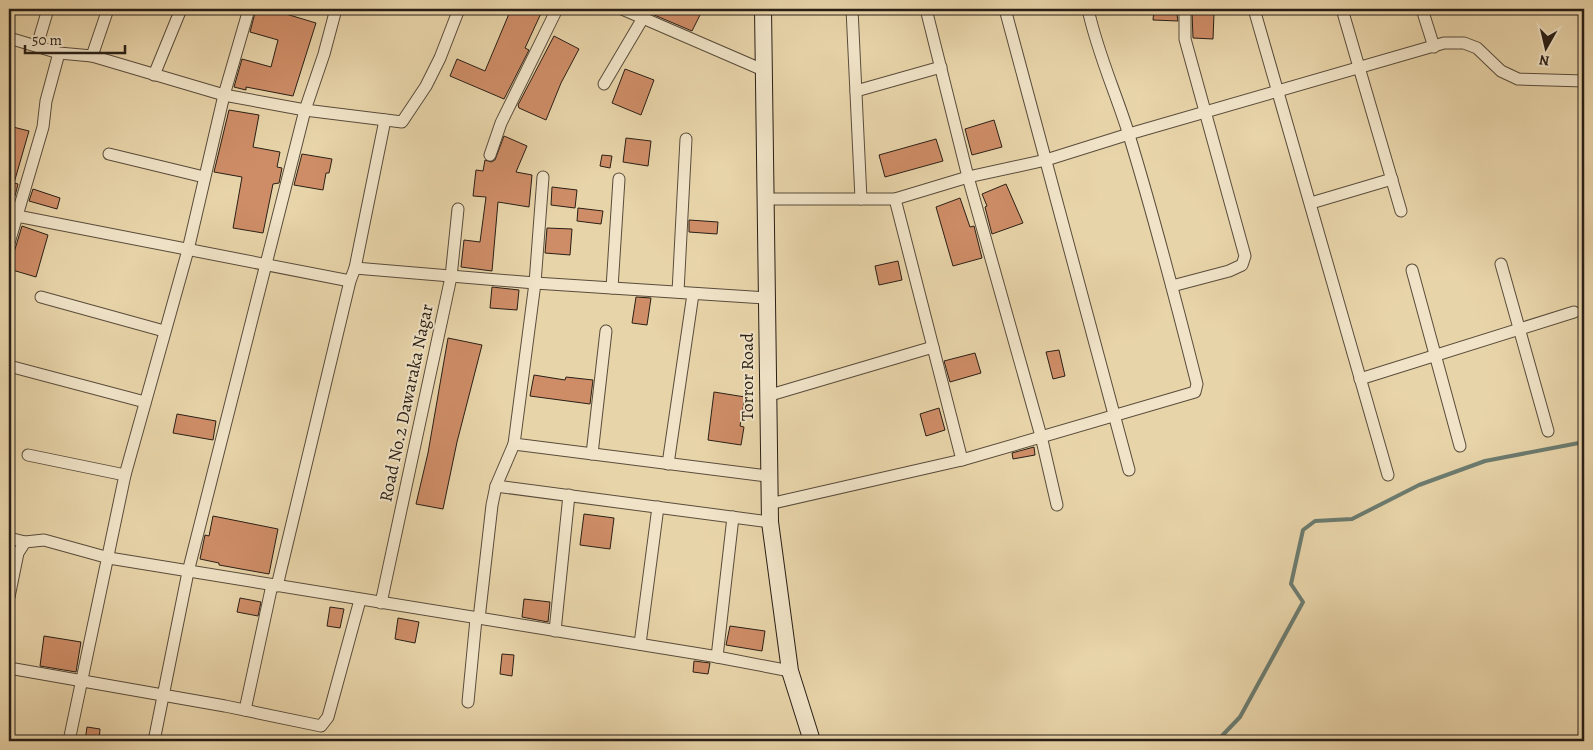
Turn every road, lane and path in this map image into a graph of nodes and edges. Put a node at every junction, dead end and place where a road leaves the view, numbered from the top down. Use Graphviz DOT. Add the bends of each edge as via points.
graph roads {
  1 [pos="48,9"];
  2 [pos="108,9"];
  3 [pos="181,9"];
  4 [pos="249,9"];
  5 [pos="336,9"];
  6 [pos="459,9"];
  7 [pos="557,9"];
  8 [pos="622,9"];
  9 [pos="763,9"];
  10 [pos="852,9"];
  11 [pos="926,9"];
  12 [pos="1004,9"];
  13 [pos="1088,9"];
  14 [pos="1184,9"];
  15 [pos="1254,9"];
  16 [pos="1342,9"];
  17 [pos="1422,9"];
  18 [pos="643,18"];
  19 [pos="9,38"];
  20 [pos="37,46"];
  21 [pos="1434,46"];
  22 [pos="59,53"];
  23 [pos="92,56"];
  24 [pos="941,67"];
  25 [pos="1360,67"];
  26 [pos="764,70"];
  27 [pos="154,75"];
  28 [pos="1584,81"];
  29 [pos="604,84"];
  30 [pos="1279,90"];
  31 [pos="856,91"];
  32 [pos="224,95"];
  33 [pos="306,110"];
  34 [pos="1207,112"];
  35 [pos="385,120"];
  36 [pos="1129,134"];
  37 [pos="686,139"];
  38 [pos="109,154"];
  39 [pos="490,155"];
  40 [pos="1046,160"];
  41 [pos="543,176"];
  42 [pos="204,177"];
  43 [pos="968,178"];
  44 [pos="619,179"];
  45 [pos="1392,179"];
  46 [pos="861,198"];
  47 [pos="764,199"];
  48 [pos="895,199"];
  49 [pos="1311,203"];
  50 [pos="458,210"];
  51 [pos="1401,211"];
  52 [pos="17,216"];
  53 [pos="9,243"];
  54 [pos="188,250"];
  55 [pos="266,264"];
  56 [pos="1501,264"];
  57 [pos="355,268"];
  58 [pos="1412,270"];
  59 [pos="451,277"];
  60 [pos="350,281"];
  61 [pos="535,283"];
  62 [pos="1172,286"];
  63 [pos="612,288"];
  64 [pos="678,292"];
  65 [pos="692,294"];
  66 [pos="42,296"];
  67 [pos="766,298"];
  68 [pos="1574,312"];
  69 [pos="1519,328"];
  70 [pos="164,331"];
  71 [pos="606,331"];
  72 [pos="933,347"];
  73 [pos="1435,356"];
  74 [pos="9,366"];
  75 [pos="1360,379"];
  76 [pos="767,396"];
  77 [pos="145,402"];
  78 [pos="1114,415"];
  79 [pos="1548,431"];
  80 [pos="1041,436"];
  81 [pos="514,444"];
  82 [pos="1460,446"];
  83 [pos="592,454"];
  84 [pos="28,456"];
  85 [pos="962,460"];
  86 [pos="668,464"];
  87 [pos="1129,470"];
  88 [pos="125,475"];
  89 [pos="1388,475"];
  90 [pos="767,476"];
  91 [pos="496,486"];
  92 [pos="569,496"];
  93 [pos="769,504"];
  94 [pos="1057,506"];
  95 [pos="658,507"];
  96 [pos="733,517"];
  97 [pos="770,522"];
  98 [pos="9,538"];
  99 [pos="25,542"];
  100 [pos="109,558"];
  101 [pos="188,572"];
  102 [pos="275,586"];
  103 [pos="9,597"];
  104 [pos="360,600"];
  105 [pos="381,603"];
  106 [pos="478,619"];
  107 [pos="555,631"];
  108 [pos="640,644"];
  109 [pos="717,656"];
  110 [pos="9,668"];
  111 [pos="790,671"];
  112 [pos="82,682"];
  113 [pos="163,695"];
  114 [pos="468,702"];
  115 [pos="245,710"];
  116 [pos="68,741"];
  117 [pos="154,741"];
  118 [pos="812,741"];
  1 -- 20 [label="street"];
  2 -- 23 [label="street"];
  3 -- 27 [label="street"];
  4 -- 32 [label="street"];
  5 -- 33 [label="street"];
  6 -- 35 [label="street" via="426,86 402,122"];
  7 -- 39 [label="street" via="501,123"];
  8 -- 18 [label="street"];
  9 -- 26 [label="street, Torror Road"];
  10 -- 31 [label="street"];
  11 -- 24 [label="street"];
  12 -- 40 [label="street"];
  13 -- 36 [label="street" via="1093,33"];
  14 -- 34 [label="street" via="1185,39"];
  15 -- 30 [label="street"];
  16 -- 25 [label="street"];
  17 -- 21 [label="street"];
  18 -- 26 [label="street"];
  18 -- 29 [label="street"];
  19 -- 20 [label="street"];
  20 -- 22 [label="street"];
  21 -- 25 [label="street"];
  21 -- 28 [label="street" via="1464,43 1477,48 1501,71 1518,80"];
  22 -- 23 [label="street"];
  22 -- 52 [label="street" via="46,101 43,127"];
  23 -- 27 [label="street"];
  24 -- 31 [label="street"];
  24 -- 43 [label="street"];
  25 -- 30 [label="street"];
  25 -- 45 [label="street"];
  26 -- 47 [label="street, Torror Road"];
  27 -- 32 [label="street"];
  30 -- 34 [label="street"];
  30 -- 49 [label="street"];
  31 -- 46 [label="street"];
  32 -- 33 [label="street"];
  32 -- 42 [label="street"];
  33 -- 35 [label="street"];
  33 -- 55 [label="street"];
  34 -- 36 [label="street"];
  34 -- 62 [label="street" via="1245,256 1242,265 1229,271"];
  35 -- 57 [label="street"];
  36 -- 40 [label="street"];
  36 -- 62 [label="street"];
  37 -- 64 [label="street"];
  38 -- 42 [label="street"];
  40 -- 43 [label="street"];
  40 -- 78 [label="street"];
  41 -- 61 [label="street"];
  42 -- 54 [label="street"];
  43 -- 48 [label="street"];
  43 -- 80 [label="street"];
  44 -- 63 [label="street"];
  45 -- 49 [label="street"];
  45 -- 51 [label="street"];
  46 -- 47 [label="street"];
  46 -- 48 [label="street"];
  47 -- 67 [label="street, Torror Road"];
  48 -- 72 [label="street"];
  49 -- 75 [label="street"];
  50 -- 59 [label="street, Road No.2 Dawaraka Nagar"];
  52 -- 53 [label="street"];
  52 -- 54 [label="street"];
  54 -- 55 [label="street"];
  54 -- 70 [label="street"];
  55 -- 60 [label="street"];
  55 -- 101 [label="street"];
  56 -- 69 [label="street"];
  57 -- 59 [label="street"];
  57 -- 60 [label="street"];
  58 -- 73 [label="street"];
  59 -- 61 [label="street"];
  59 -- 105 [label="street, Road No.2 Dawaraka Nagar"];
  60 -- 102 [label="street"];
  61 -- 63 [label="street"];
  61 -- 81 [label="street"];
  62 -- 78 [label="street" via="1197,389 1191,395"];
  63 -- 64 [label="street"];
  64 -- 65 [label="street"];
  65 -- 67 [label="street"];
  65 -- 86 [label="street"];
  66 -- 70 [label="street"];
  67 -- 76 [label="street, Torror Road"];
  68 -- 69 [label="street"];
  69 -- 73 [label="street"];
  69 -- 79 [label="street"];
  70 -- 77 [label="street"];
  71 -- 83 [label="street"];
  72 -- 76 [label="street"];
  72 -- 85 [label="street"];
  73 -- 75 [label="street"];
  73 -- 82 [label="street"];
  74 -- 77 [label="street"];
  75 -- 89 [label="street"];
  76 -- 90 [label="street, Torror Road"];
  77 -- 88 [label="street"];
  78 -- 80 [label="street"];
  78 -- 87 [label="street"];
  80 -- 85 [label="street"];
  80 -- 94 [label="street"];
  81 -- 83 [label="street"];
  81 -- 91 [label="street"];
  83 -- 86 [label="street"];
  84 -- 88 [label="street"];
  85 -- 93 [label="street"];
  86 -- 90 [label="street"];
  88 -- 100 [label="street"];
  90 -- 93 [label="street, Torror Road"];
  91 -- 92 [label="street"];
  91 -- 106 [label="street"];
  92 -- 95 [label="street"];
  92 -- 107 [label="street"];
  93 -- 97 [label="street, Torror Road"];
  95 -- 96 [label="street"];
  95 -- 108 [label="street"];
  96 -- 97 [label="street"];
  96 -- 109 [label="street"];
  97 -- 111 [label="street, Torror Road"];
  98 -- 99 [label="street"];
  99 -- 100 [label="street" via="44,540"];
  99 -- 103 [label="street" via="18,553"];
  100 -- 101 [label="street"];
  100 -- 112 [label="street"];
  101 -- 102 [label="street"];
  101 -- 113 [label="street"];
  102 -- 104 [label="street"];
  102 -- 115 [label="street"];
  104 -- 105 [label="street"];
  104 -- 115 [label="street" via="328,716 321,726"];
  105 -- 106 [label="street"];
  106 -- 107 [label="street"];
  106 -- 114 [label="street"];
  107 -- 108 [label="street"];
  108 -- 109 [label="street"];
  109 -- 111 [label="street"];
  110 -- 112 [label="street"];
  111 -- 118 [label="street, Torror Road"];
  112 -- 113 [label="street"];
  112 -- 116 [label="street"];
  113 -- 115 [label="street"];
  113 -- 117 [label="street"];
}
